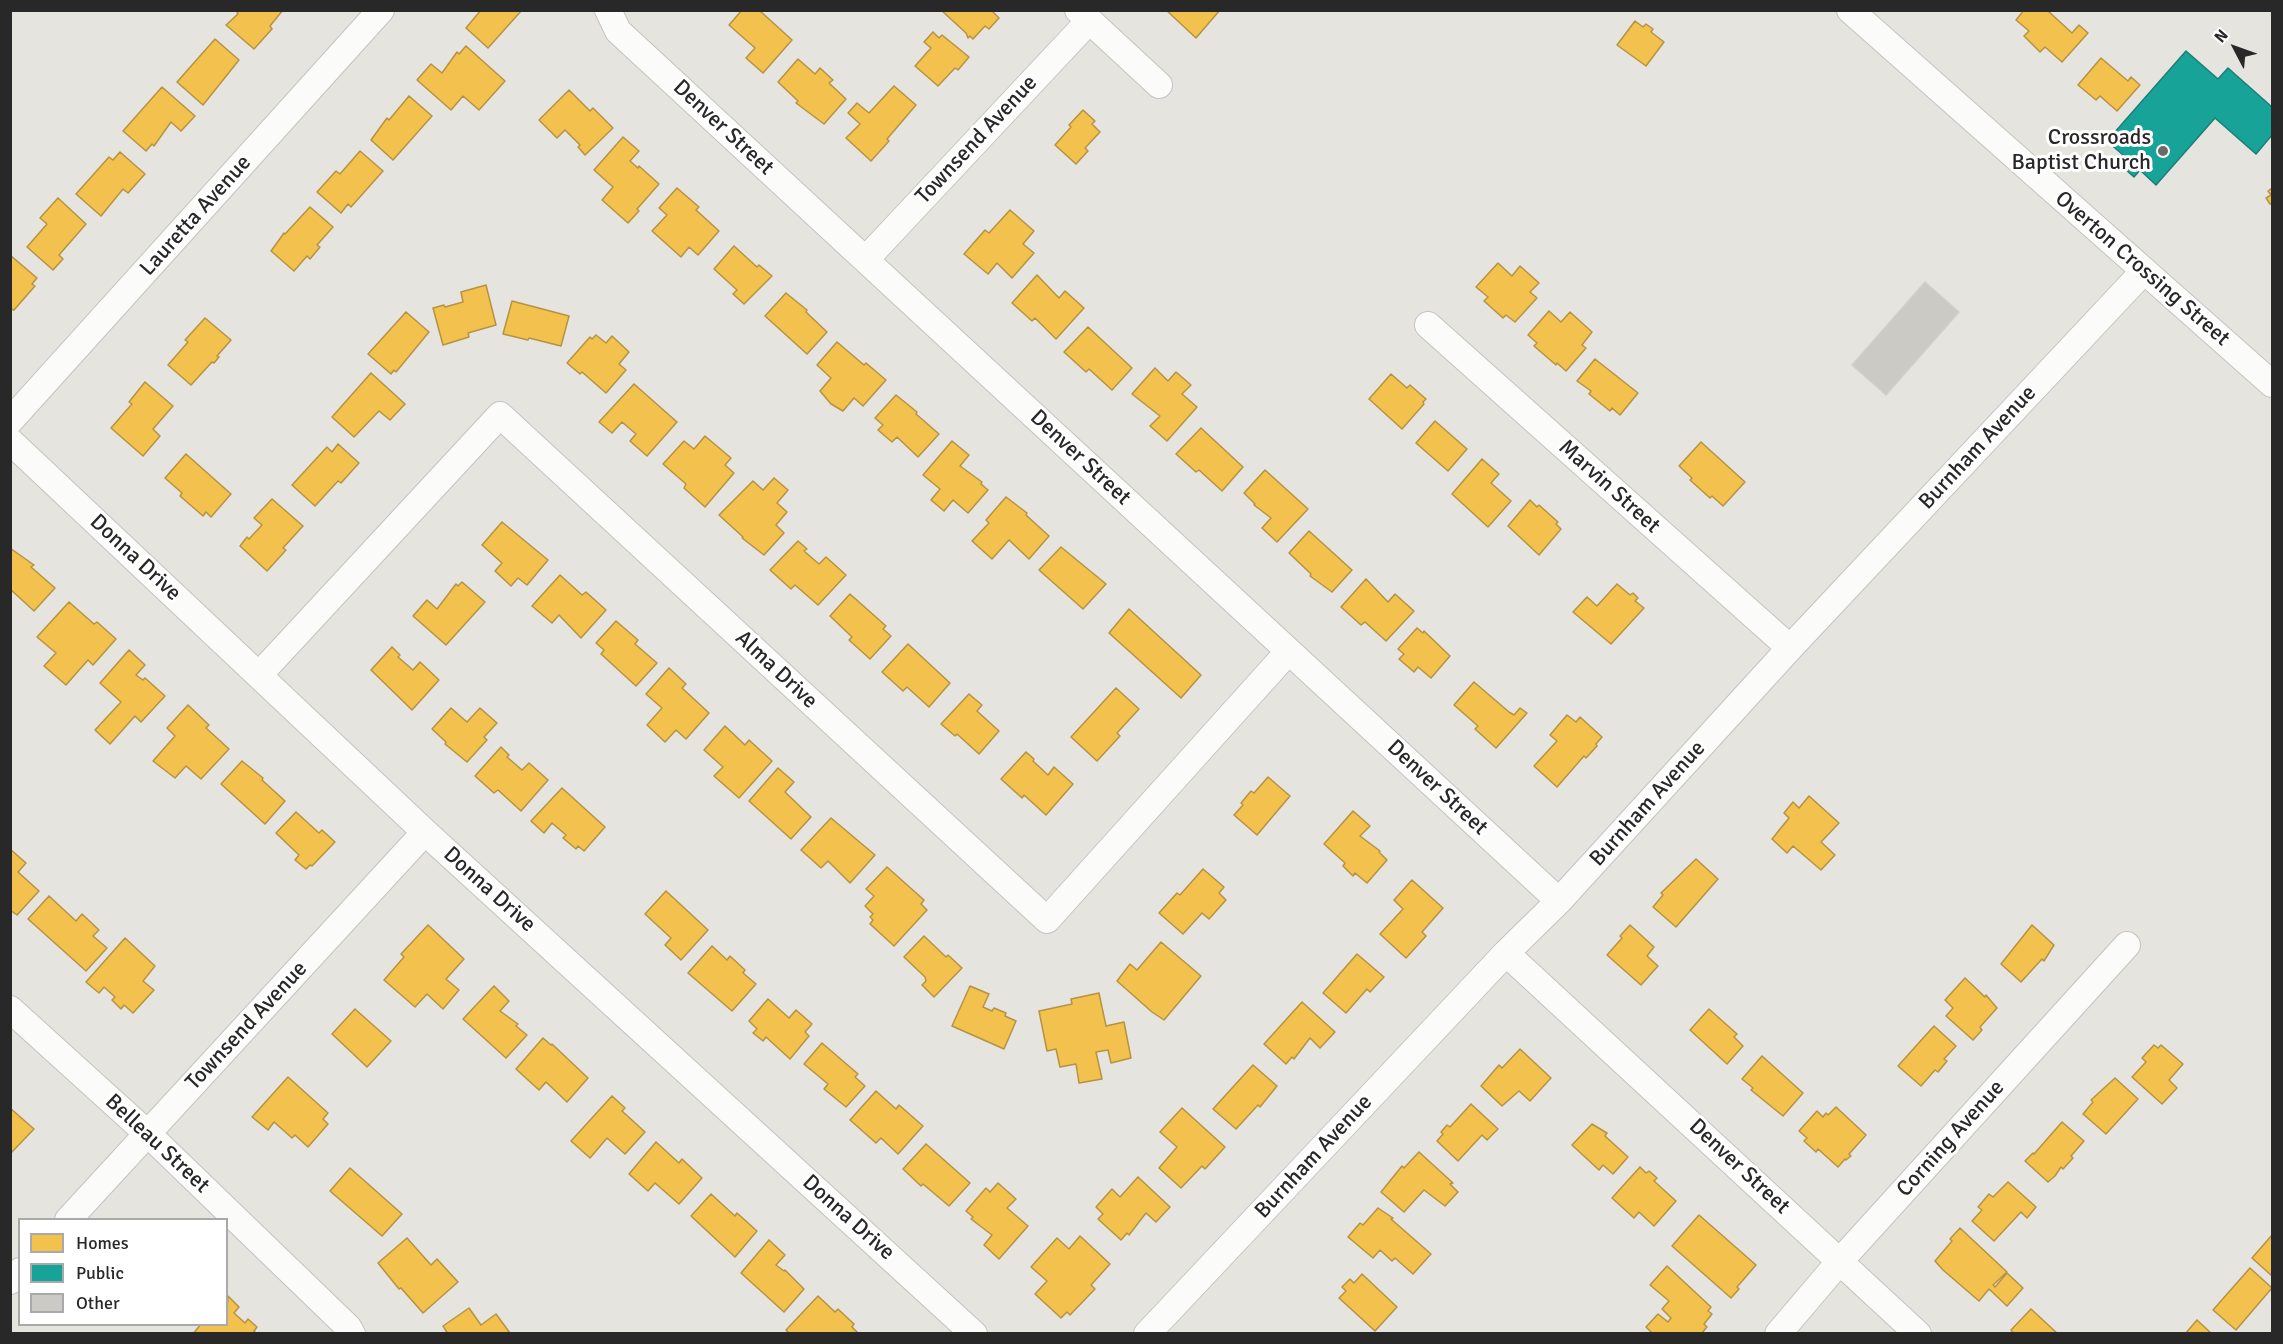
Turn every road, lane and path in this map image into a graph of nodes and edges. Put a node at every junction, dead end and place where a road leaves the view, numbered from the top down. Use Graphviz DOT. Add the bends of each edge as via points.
graph roads {
  1 [pos="381,10"];
  2 [pos="608,10"];
  3 [pos="1850,10"];
  4 [pos="1084,16"];
  5 [pos="1159,85"];
  6 [pos="866,259"];
  7 [pos="2144,271"];
  8 [pos="1428,325"];
  9 [pos="2272,384"];
  10 [pos="10,421"];
  11 [pos="10,441"];
  12 [pos="1790,648"];
  13 [pos="1288,651"];
  14 [pos="260,675"];
  15 [pos="425,832"];
  16 [pos="1559,901"];
  17 [pos="2127,945"];
  18 [pos="1506,953"];
  19 [pos="10,1009"];
  20 [pos="148,1134"];
  21 [pos="70,1218"];
  22 [pos="1840,1261"];
  23 [pos="352,1334"];
  24 [pos="974,1334"];
  25 [pos="1148,1334"];
  26 [pos="1778,1334"];
  27 [pos="1918,1334"];
  1 -- 10 [label="street, Lauretta Avenue"];
  2 -- 6 [label="street, Denver Street" via="618,31"];
  3 -- 7 [label="street, Overton Crossing Street"];
  4 -- 5 [label="street"];
  4 -- 6 [label="street, Townsend Avenue"];
  6 -- 13 [label="street, Denver Street"];
  7 -- 9 [label="street, Overton Crossing Street"];
  7 -- 12 [label="street, Burnham Avenue"];
  8 -- 12 [label="street, Marvin Street"];
  11 -- 14 [label="street, Donna Drive"];
  12 -- 16 [label="street, Burnham Avenue"];
  13 -- 14 [label="street, Alma Drive" via="1047,920 500,415"];
  13 -- 16 [label="street, Denver Street"];
  14 -- 15 [label="street, Donna Drive"];
  15 -- 20 [label="street, Townsend Avenue"];
  15 -- 24 [label="street, Donna Drive"];
  16 -- 18 [label="street, Burnham Avenue"];
  17 -- 22 [label="street, Corning Avenue"];
  18 -- 22 [label="street, Denver Street"];
  18 -- 25 [label="street, Burnham Avenue"];
  19 -- 20 [label="street, Belleau Street"];
  20 -- 21 [label="street, Townsend Avenue"];
  20 -- 23 [label="street, Belleau Street"];
  22 -- 26 [label="street, Corning Avenue"];
  22 -- 27 [label="street, Denver Street"];
}
